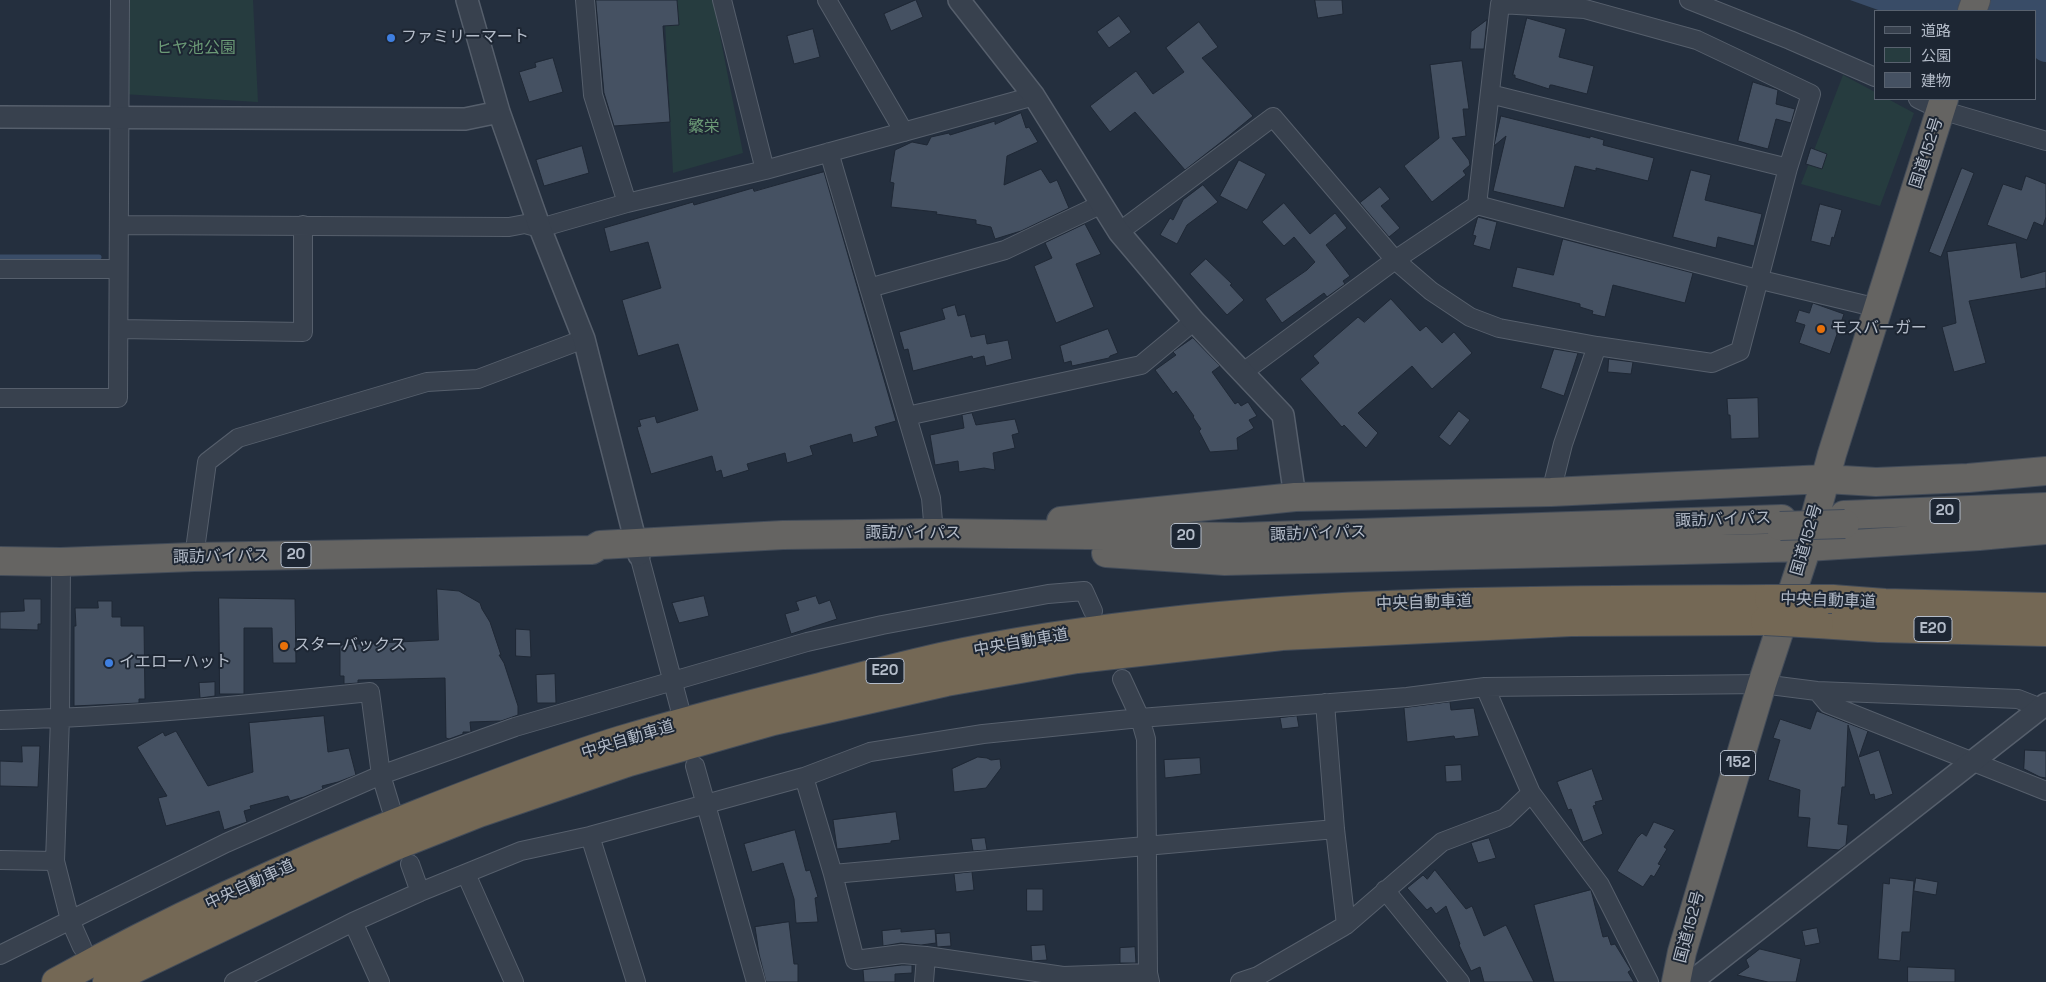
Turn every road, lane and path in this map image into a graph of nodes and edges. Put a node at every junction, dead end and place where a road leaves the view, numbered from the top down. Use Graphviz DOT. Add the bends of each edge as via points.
graph roads {
  1 [pos="120,0"];
  2 [pos="467,0"];
  3 [pos="584,0"];
  4 [pos="722,0"];
  5 [pos="827,0"];
  6 [pos="959,0"];
  7 [pos="1689,0"];
  8 [pos="1874,77"];
  9 [pos="1490,94"];
  10 [pos="1034,96"];
  11 [pos="1937,102"];
  12 [pos="500,112"];
  13 [pos="0,117"];
  14 [pos="119,118"];
  15 [pos="904,132"];
  16 [pos="2046,141"];
  17 [pos="829,152"];
  18 [pos="1788,168"];
  19 [pos="766,170"];
  20 [pos="627,203"];
  21 [pos="1102,204"];
  22 [pos="1477,205"];
  23 [pos="120,225"];
  24 [pos="303,225"];
  25 [pos="540,228"];
  26 [pos="1119,232"];
  27 [pos="1395,260"];
  28 [pos="118,269"];
  29 [pos="0,270"];
  30 [pos="1758,279"];
  31 [pos="869,288"];
  32 [pos="1878,308"];
  33 [pos="1194,322"];
  34 [pos="119,329"];
  35 [pos="584,340"];
  36 [pos="1597,346"];
  37 [pos="1242,373"];
  38 [pos="0,398"];
  39 [pos="907,416"];
  40 [pos="2046,471"];
  41 [pos="1825,479"];
  42 [pos="1551,492"];
  43 [pos="1295,497"];
  44 [pos="2046,507"];
  45 [pos="2046,516"];
  46 [pos="1845,520"];
  47 [pos="1781,522"];
  48 [pos="2046,530"];
  49 [pos="944,533"];
  50 [pos="1005,544"];
  51 [pos="1807,547"];
  52 [pos="637,549"];
  53 [pos="194,557"];
  54 [pos="0,561"];
  55 [pos="61,562"];
  56 [pos="2046,607"];
  57 [pos="1767,610"];
  58 [pos="1093,611"];
  59 [pos="2046,632"];
  60 [pos="1122,679"];
  61 [pos="674,682"];
  62 [pos="1762,684"];
  63 [pos="1484,688"];
  64 [pos="1817,691"];
  65 [pos="1325,703"];
  66 [pos="2044,706"];
  67 [pos="680,709"];
  68 [pos="60,718"];
  69 [pos="1140,718"];
  70 [pos="0,720"];
  71 [pos="1974,762"];
  72 [pos="695,766"];
  73 [pos="381,775"];
  74 [pos="804,777"];
  75 [pos="2046,791"];
  76 [pos="1531,792"];
  77 [pos="706,804"];
  78 [pos="391,808"];
  79 [pos="1335,829"];
  80 [pos="590,836"];
  81 [pos="1148,845"];
  82 [pos="0,860"];
  83 [pos="55,861"];
  84 [pos="410,864"];
  85 [pos="348,867"];
  86 [pos="466,874"];
  87 [pos="833,874"];
  88 [pos="1385,890"];
  89 [pos="420,892"];
  90 [pos="70,920"];
  91 [pos="353,922"];
  92 [pos="1346,925"];
  93 [pos="82,947"];
  94 [pos="0,955"];
  95 [pos="926,956"];
  96 [pos="1149,978"];
  97 [pos="242,980"];
  98 [pos="56,982"];
  99 [pos="107,982"];
  100 [pos="141,982"];
  101 [pos="380,982"];
  102 [pos="514,982"];
  103 [pos="636,982"];
  104 [pos="756,982"];
  105 [pos="924,982"];
  106 [pos="1240,982"];
  107 [pos="1460,982"];
  108 [pos="1649,982"];
  109 [pos="1676,982"];
  110 [pos="1691,982"];
  1 -- 14 [label="street"];
  2 -- 12 [label="street"];
  3 -- 20 [label="street" via="593,95"];
  4 -- 19 [label="street"];
  5 -- 15 [label="street"];
  6 -- 10 [label="street"];
  7 -- 8 [label="street"];
  9 -- 18 [label="street"];
  9 -- 18 [label="street" via="1500,4 1585,9 1697,40 1811,94"];
  9 -- 22 [label="street"];
  10 -- 15 [label="street"];
  10 -- 21 [label="street"];
  11 -- 16 [label="street"];
  11 -- 32 [label="highway, 国道152号 / 152"];
  12 -- 14 [label="street" via="465,119"];
  12 -- 25 [label="street"];
  13 -- 14 [label="street"];
  14 -- 23 [label="street"];
  15 -- 17 [label="street"];
  17 -- 19 [label="street"];
  17 -- 31 [label="street"];
  18 -- 30 [label="street"];
  19 -- 20 [label="street"];
  20 -- 25 [label="street"];
  21 -- 26 [label="street"];
  21 -- 31 [label="street" via="1005,250"];
  22 -- 27 [label="street"];
  22 -- 30 [label="street"];
  23 -- 24 [label="street"];
  23 -- 28 [label="street"];
  24 -- 25 [label="street" via="509,227 526,224"];
  24 -- 34 [label="street" via="303,332"];
  25 -- 35 [label="street"];
  26 -- 27 [label="street" via="1273,117"];
  26 -- 33 [label="street"];
  27 -- 36 [label="street" via="1431,291 1470,317 1500,328"];
  27 -- 37 [label="street"];
  28 -- 29 [label="street"];
  28 -- 34 [label="street"];
  30 -- 32 [label="street"];
  30 -- 36 [label="street" via="1740,351 1712,363"];
  31 -- 39 [label="street"];
  32 -- 41 [label="highway, 国道152号 / 152"];
  33 -- 37 [label="street"];
  33 -- 39 [label="street" via="1141,364"];
  34 -- 38 [label="street" via="118,398"];
  35 -- 52 [label="street"];
  35 -- 53 [label="street" via="478,379 426,382 238,438 207,462"];
  36 -- 42 [label="street" via="1563,444"];
  37 -- 43 [label="street" via="1283,415"];
  39 -- 49 [label="street"];
  40 -- 41 [label="highway, 20" via="1876,482"];
  41 -- 42 [label="highway, 20"];
  41 -- 51 [label="highway, 国道152号 / 152"];
  42 -- 43 [label="highway, 20"];
  43 -- 49 [label="highway, 20" via="956,528"];
  44 -- 46 [label="highway, 諏訪バイパス / 20"];
  45 -- 46 [label="highway, 諏訪バイパス / 20" via="1994,520"];
  46 -- 47 [label="highway, 諏訪バイパス / 20, bridge"];
  47 -- 49 [label="highway, 諏訪バイパス / 20" via="1240,537"];
  47 -- 50 [label="highway, 諏訪バイパス / 20" via="1239,544"];
  48 -- 51 [label="highway, 20"];
  49 -- 52 [label="highway, 諏訪バイパス / 20" via="783,535"];
  50 -- 51 [label="highway, 20" via="1014,548 1225,562"];
  50 -- 52 [label="highway, 諏訪バイパス / 20" via="685,551"];
  51 -- 62 [label="highway, 国道152号 / 152"];
  52 -- 53 [label="highway, 諏訪バイパス / 20" via="599,554 592,550"];
  52 -- 61 [label="street"];
  53 -- 55 [label="highway, 諏訪バイパス / 20"];
  54 -- 55 [label="highway, 諏訪バイパス / 20"];
  55 -- 68 [label="street"];
  56 -- 57 [label="highway, 中央自動車道 / E20, bridge" via="1832,599"];
  57 -- 59 [label="highway, 中央自動車道 / E20, bridge" via="1820,624"];
  57 -- 85 [label="highway, 中央自動車道 / E20" via="1282,636 1067,661 946,682 773,721 629,762 479,814"];
  57 -- 98 [label="highway, 中央自動車道 / E20" via="1545,600 1385,604 1188,619 1073,634 944,657 762,701 620,740 478,790 327,850 222,897"];
  58 -- 61 [label="street" via="1084,591 1048,594 807,642"];
  60 -- 69 [label="street"];
  61 -- 67 [label="street"];
  61 -- 73 [label="street" via="514,727"];
  62 -- 63 [label="street"];
  62 -- 64 [label="street"];
  62 -- 109 [label="highway, 国道152号 / 152" via="1682,952"];
  63 -- 65 [label="street"];
  63 -- 76 [label="street"];
  64 -- 66 [label="street" via="2018,699"];
  64 -- 71 [label="street" via="1828,704"];
  65 -- 69 [label="street"];
  65 -- 79 [label="street"];
  66 -- 71 [label="street"];
  68 -- 70 [label="street"];
  68 -- 73 [label="street" via="202,709 370,692"];
  68 -- 83 [label="street"];
  69 -- 74 [label="street" via="983,734 870,752"];
  69 -- 81 [label="street" via="1146,739"];
  71 -- 75 [label="street"];
  71 -- 110 [label="street"];
  72 -- 77 [label="street"];
  73 -- 78 [label="street"];
  73 -- 90 [label="street" via="226,843"];
  74 -- 77 [label="street"];
  74 -- 87 [label="street"];
  76 -- 88 [label="street" via="1505,818 1442,842"];
  76 -- 108 [label="street" via="1600,885"];
  77 -- 80 [label="street"];
  77 -- 104 [label="street"];
  79 -- 81 [label="street"];
  79 -- 92 [label="street"];
  80 -- 86 [label="street" via="521,852"];
  80 -- 103 [label="street"];
  81 -- 87 [label="street"];
  81 -- 96 [label="street"];
  82 -- 83 [label="street"];
  83 -- 90 [label="street"];
  84 -- 89 [label="street"];
  85 -- 99 [label="highway, 中央自動車道 / E20"];
  85 -- 100 [label="highway"];
  86 -- 89 [label="street"];
  86 -- 102 [label="street"];
  87 -- 95 [label="street" via="855,960 902,954"];
  88 -- 92 [label="street"];
  88 -- 107 [label="street"];
  89 -- 91 [label="street"];
  90 -- 93 [label="street"];
  90 -- 94 [label="street"];
  91 -- 97 [label="street"];
  91 -- 101 [label="street"];
  92 -- 106 [label="street" via="1258,976"];
  95 -- 96 [label="street" via="1063,976"];
  95 -- 105 [label="street"];
}
